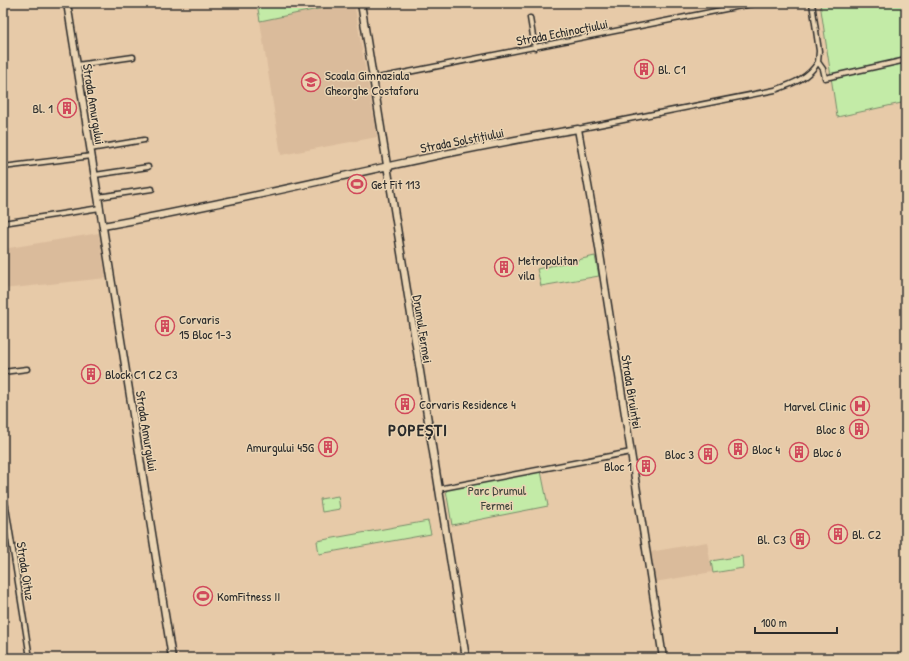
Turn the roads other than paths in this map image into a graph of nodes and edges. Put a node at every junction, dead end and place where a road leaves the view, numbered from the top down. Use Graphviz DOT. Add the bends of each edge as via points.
graph roads {
  1 [pos="67,3"];
  2 [pos="361,3"];
  3 [pos="756,3"];
  4 [pos="812,3"];
  5 [pos="530,18"];
  6 [pos="535,48"];
  7 [pos="133,57"];
  8 [pos="906,60"];
  9 [pos="818,62"];
  10 [pos="77,65"];
  11 [pos="373,79"];
  12 [pos="578,129"];
  13 [pos="144,140"];
  14 [pos="90,149"];
  15 [pos="92,156"];
  16 [pos="3,167"];
  17 [pos="148,167"];
  18 [pos="386,167"];
  19 [pos="95,175"];
  20 [pos="152,188"];
  21 [pos="98,197"];
  22 [pos="100,208"];
  23 [pos="3,223"];
  24 [pos="103,226"];
  25 [pos="27,369"];
  26 [pos="3,372"];
  27 [pos="631,452"];
  28 [pos="3,488"];
  29 [pos="438,489"];
  30 [pos="30,658"];
  31 [pos="172,658"];
  32 [pos="466,658"];
  33 [pos="663,658"];
  1 -- 10 [label="street, Strada Amurgului"];
  2 -- 11 [label="street, Drumul Fermei"];
  3 -- 6 [label="street, Strada Echinocțiului"];
  4 -- 9 [label="street"];
  5 -- 6 [label="street"];
  6 -- 11 [label="street, Strada Echinocțiului"];
  7 -- 10 [label="street"];
  8 -- 9 [label="street" via="825,78"];
  9 -- 12 [label="street, Strada Solstițiului" via="812,72 775,90"];
  10 -- 14 [label="street, Strada Amurgului"];
  11 -- 18 [label="street, Drumul Fermei"];
  12 -- 18 [label="street, Strada Solstițiului"];
  12 -- 27 [label="street, Strada Biruinței"];
  13 -- 14 [label="street"];
  14 -- 15 [label="street, Strada Amurgului"];
  15 -- 16 [label="street"];
  15 -- 19 [label="street, Strada Amurgului"];
  17 -- 19 [label="street"];
  18 -- 24 [label="street, Strada Solstițiului"];
  18 -- 29 [label="street, Drumul Fermei"];
  19 -- 21 [label="street, Strada Amurgului"];
  20 -- 21 [label="street"];
  21 -- 22 [label="street, Strada Amurgului"];
  22 -- 23 [label="street"];
  22 -- 24 [label="street, Strada Amurgului"];
  24 -- 31 [label="street, Strada Amurgului"];
  25 -- 26 [label="street"];
  27 -- 29 [label="street"];
  27 -- 33 [label="street, Strada Biruinței"];
  28 -- 30 [label="street, Strada Oituz"];
  29 -- 32 [label="street, Drumul Fermei"];
}
